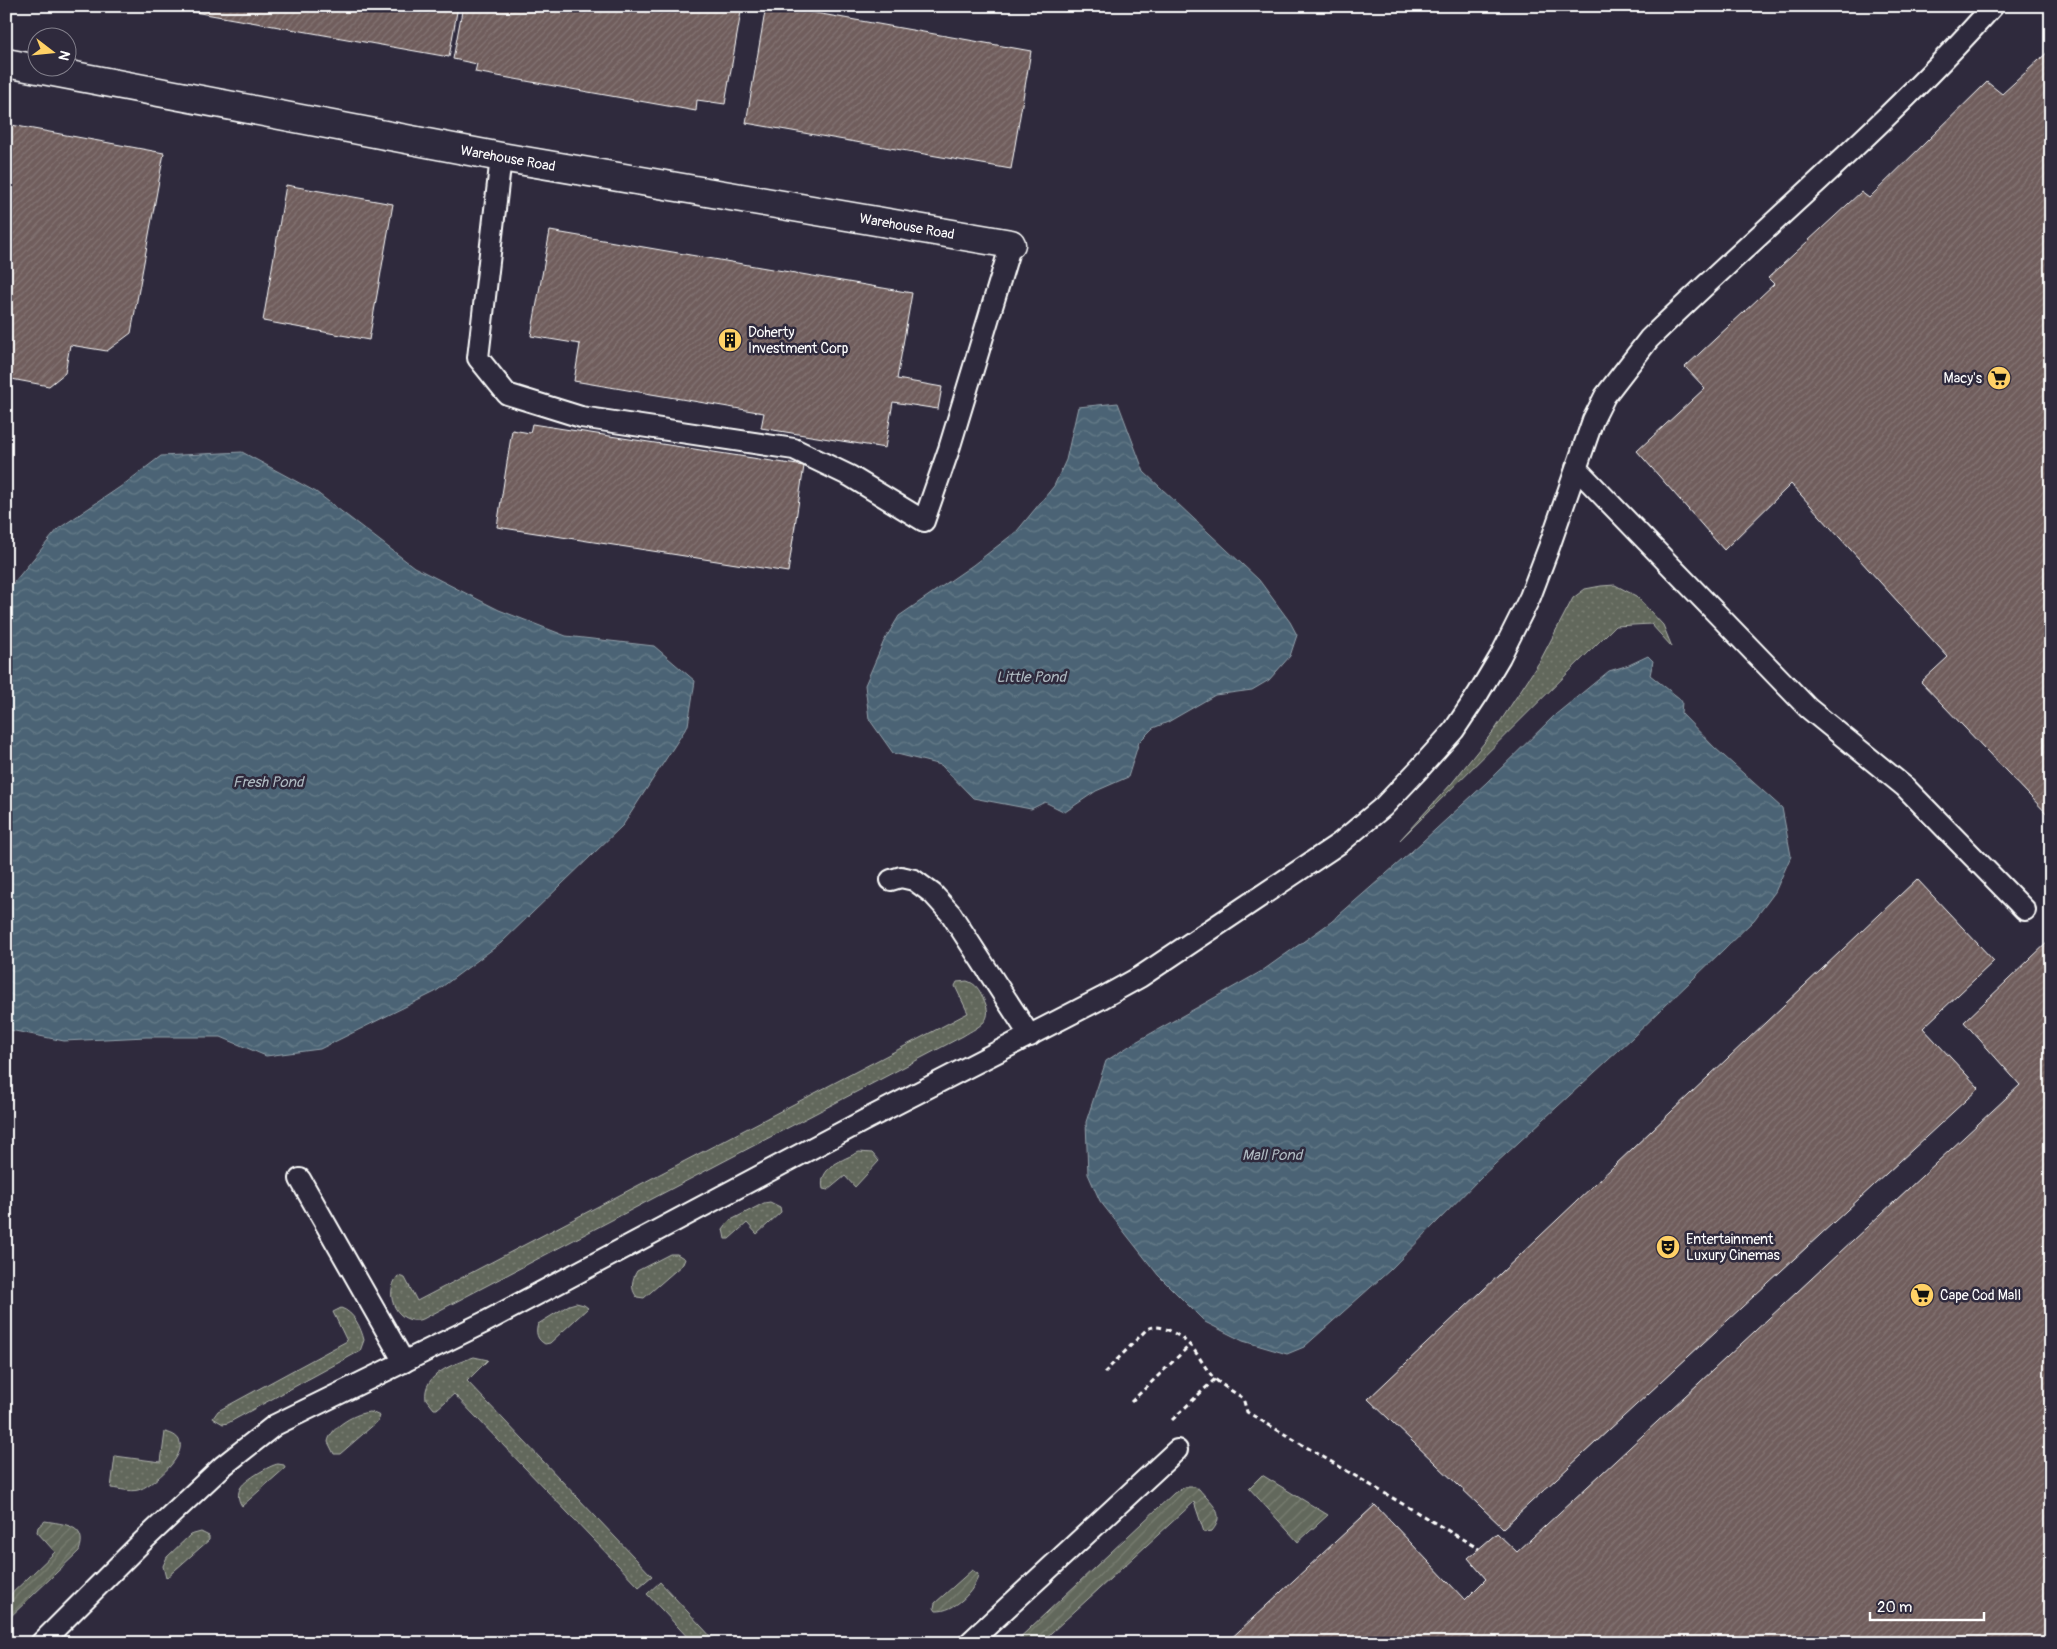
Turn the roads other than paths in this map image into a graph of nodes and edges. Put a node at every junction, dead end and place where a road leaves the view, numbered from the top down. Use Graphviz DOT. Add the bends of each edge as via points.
graph roads {
  1 [pos="1993,6"];
  2 [pos="6,63"];
  3 [pos="500,157"];
  4 [pos="1011,244"];
  5 [pos="1576,468"];
  6 [pos="891,880"];
  7 [pos="2025,910"];
  8 [pos="1030,1036"];
  9 [pos="300,1179"];
  10 [pos="404,1362"];
  11 [pos="1177,1450"];
  12 [pos="42,1642"];
  13 [pos="969,1643"];
  1 -- 5 [label="lane" via="1950,56 1649,339 1605,396 1588,430"];
  2 -- 3 [label="street, Warehouse Road"];
  3 -- 4 [label="street, Warehouse Road"];
  3 -- 4 [label="lane" via="478,358 507,394 581,417 794,449 850,476 924,521 950,449"];
  5 -- 7 [label="lane" via="1808,708 1905,787"];
  5 -- 8 [label="lane" via="1530,596 1500,658 1454,730 1383,807 1340,843 1140,977"];
  6 -- 8 [label="lane" via="901,877 914,880 933,894 951,914"];
  8 -- 10 [label="lane"];
  9 -- 10 [label="lane"];
  10 -- 12 [label="lane" via="276,1425 223,1466"];
  11 -- 13 [label="lane"];
}
